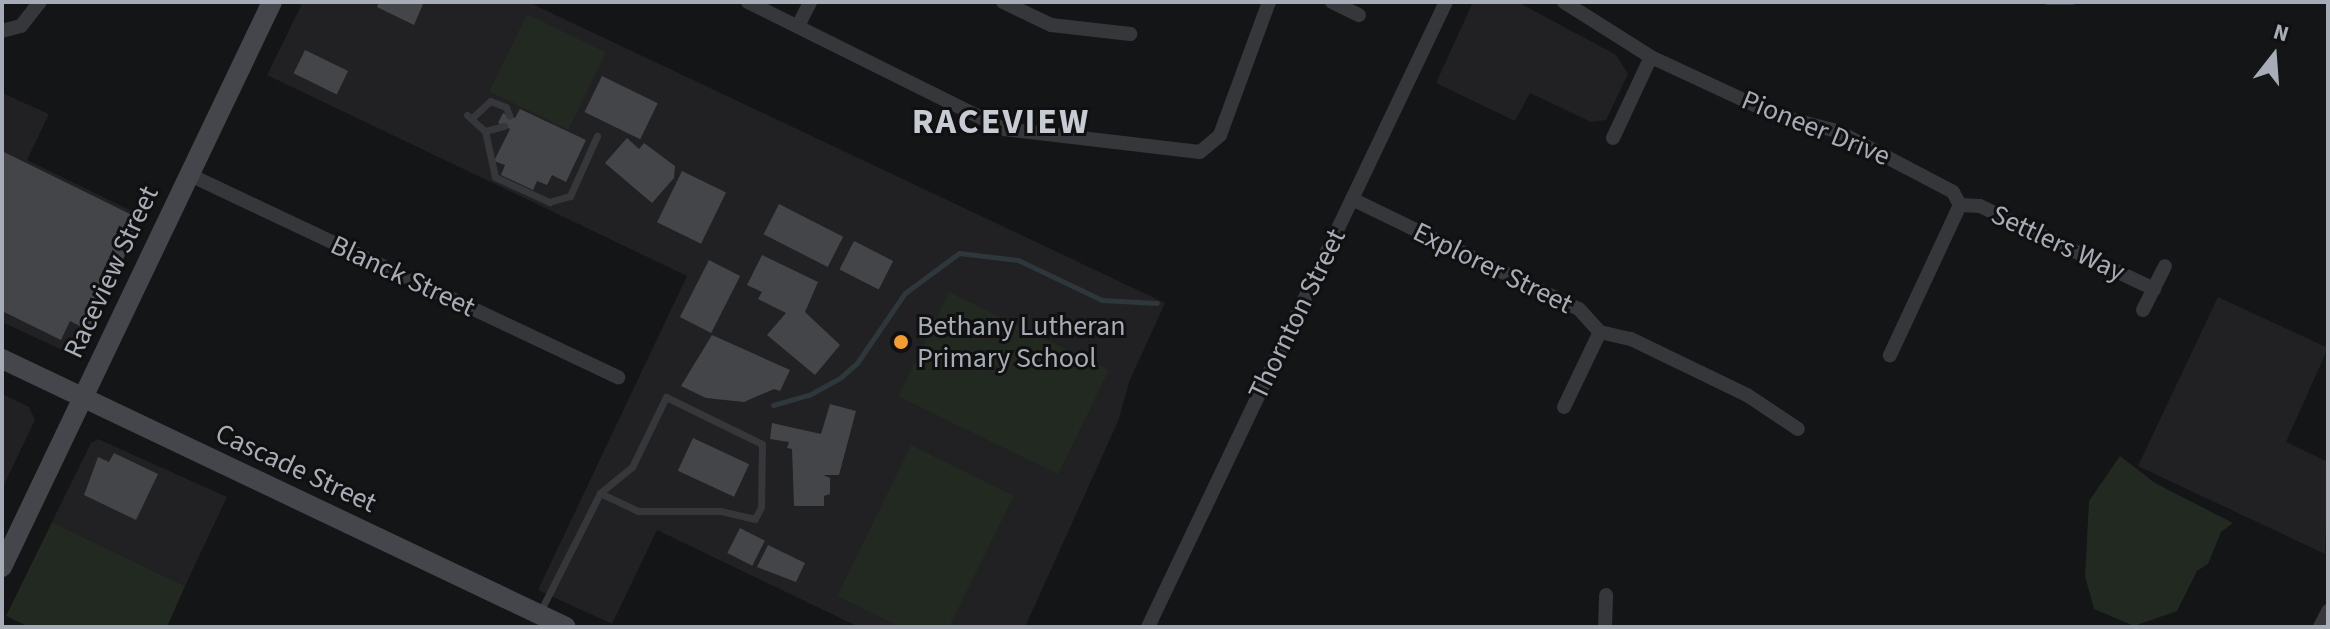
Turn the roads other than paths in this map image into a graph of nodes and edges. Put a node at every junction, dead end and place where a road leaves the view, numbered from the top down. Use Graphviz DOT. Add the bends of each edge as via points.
graph roads {
  1 [pos="40,2"];
  2 [pos="272,2"];
  3 [pos="748,2"];
  4 [pos="810,2"];
  5 [pos="1003,2"];
  6 [pos="1269,2"];
  7 [pos="1332,2"];
  8 [pos="1446,2"];
  9 [pos="1564,2"];
  10 [pos="1359,15"];
  11 [pos="798,26"];
  12 [pos="2,31"];
  13 [pos="1130,34"];
  14 [pos="1651,57"];
  15 [pos="509,115"];
  16 [pos="504,126"];
  17 [pos="485,131"];
  18 [pos="597,136"];
  19 [pos="1613,138"];
  20 [pos="188,174"];
  21 [pos="1352,199"];
  22 [pos="1960,205"];
  23 [pos="2165,266"];
  24 [pos="2154,289"];
  25 [pos="2143,310"];
  26 [pos="1600,332"];
  27 [pos="1890,355"];
  28 [pos="2,359"];
  29 [pos="618,377"];
  30 [pos="83,397"];
  31 [pos="1564,407"];
  32 [pos="1798,429"];
  33 [pos="600,493"];
  34 [pos="2,567"];
  35 [pos="1606,595"];
  36 [pos="2328,611"];
  37 [pos="539,614"];
  38 [pos="1600,626"];
  39 [pos="566,627"];
  40 [pos="1148,627"];
  41 [pos="2320,627"];
  1 -- 12 [label="street" via="21,26"];
  2 -- 20 [label="street, Raceview Street"];
  3 -- 11 [label="street"];
  4 -- 11 [label="street"];
  5 -- 13 [label="street" via="1051,25"];
  6 -- 11 [label="street" via="1220,135 1200,152 1004,129"];
  7 -- 10 [label="street"];
  8 -- 21 [label="street, Thornton Street"];
  9 -- 14 [label="street, Pioneer Drive"];
  14 -- 19 [label="street"];
  14 -- 22 [label="street, Pioneer Drive" via="1778,116 1837,131 1941,183"];
  15 -- 17 [label="lane" via="506,107 490,101 469,116"];
  16 -- 17 [label="lane"];
  17 -- 18 [label="lane" via="495,177 549,202 570,196"];
  20 -- 29 [label="street, Blanck Street"];
  20 -- 30 [label="street, Raceview Street"];
  21 -- 26 [label="street, Explorer Street" via="1579,309"];
  21 -- 40 [label="street, Thornton Street"];
  22 -- 24 [label="street, Settlers Way" via="1980,206"];
  22 -- 27 [label="street"];
  23 -- 24 [label="street, Settlers Way"];
  24 -- 25 [label="street, Settlers Way"];
  26 -- 31 [label="street"];
  26 -- 32 [label="street, Explorer Street" via="1631,339 1747,395"];
  28 -- 30 [label="street, Cascade Street"];
  30 -- 34 [label="street, Raceview Street"];
  30 -- 37 [label="street, Cascade Street"];
  33 -- 33 [label="lane" via="632,467 666,397 762,444 761,507 755,519 720,511 638,511"];
  33 -- 37 [label="lane"];
  35 -- 38 [label="street"];
  36 -- 41 [label="street"];
  37 -- 39 [label="street, Cascade Street"];
}
